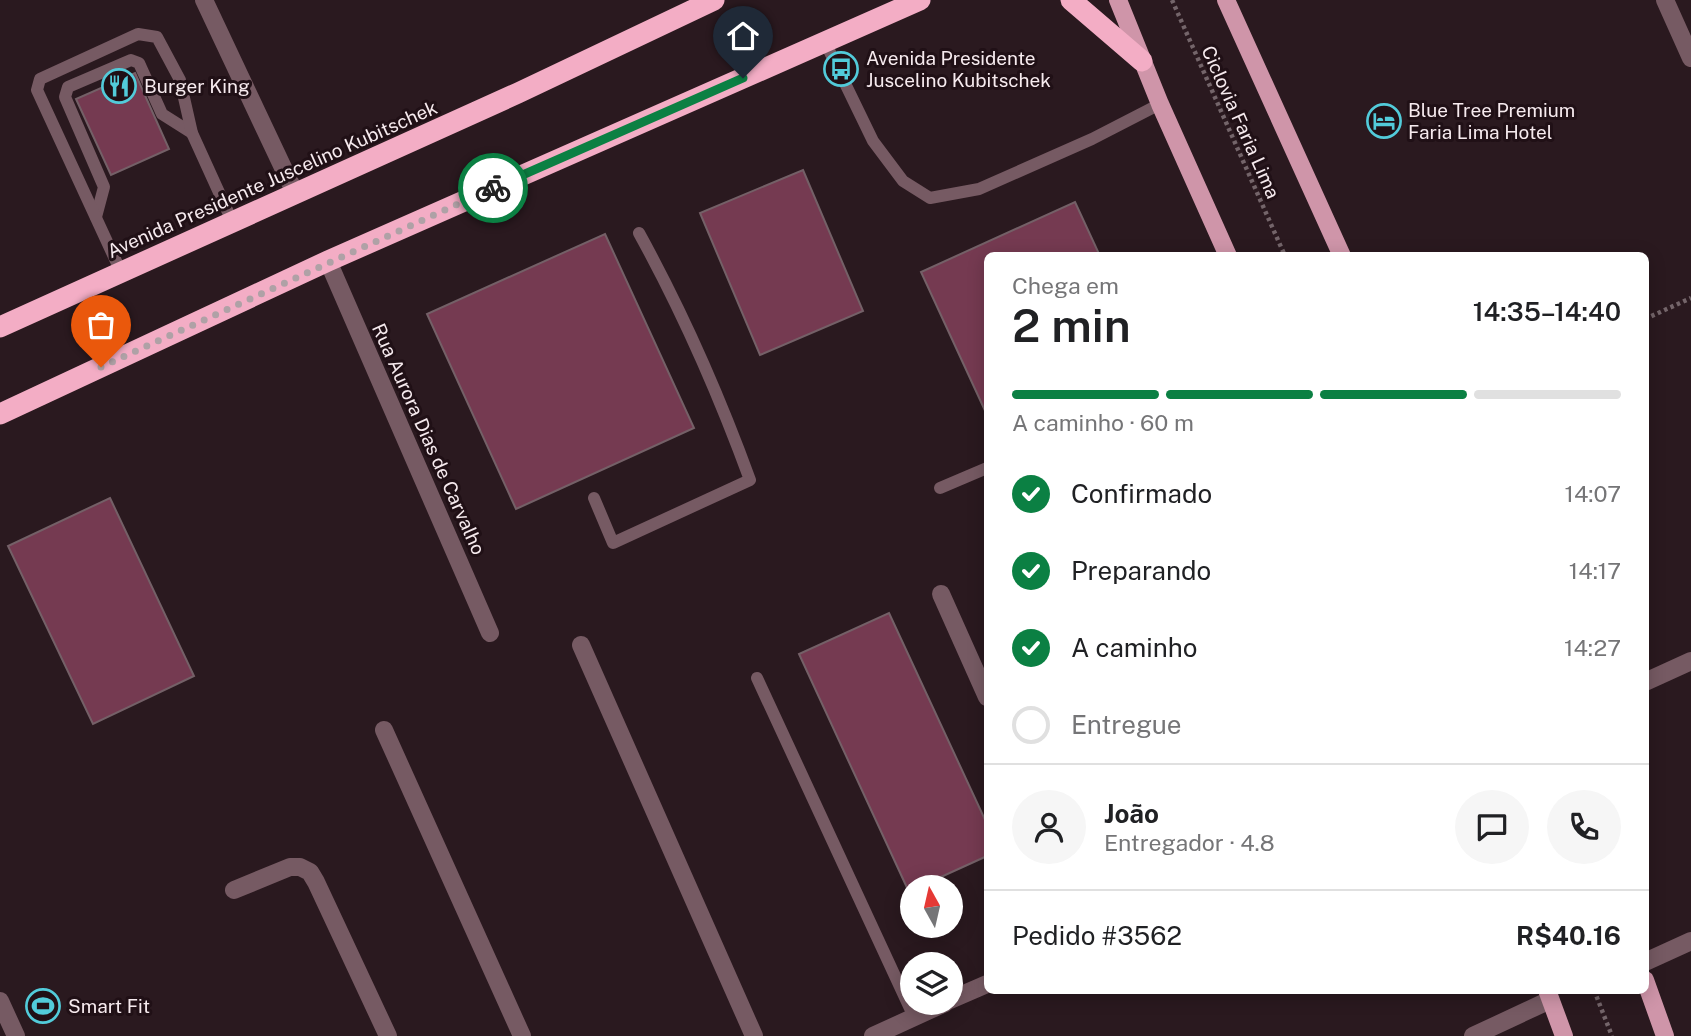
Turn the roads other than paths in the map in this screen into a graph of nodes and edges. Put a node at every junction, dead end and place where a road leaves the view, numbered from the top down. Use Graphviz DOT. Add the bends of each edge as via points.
graph roads {
  1 [pos="204,0"];
  2 [pos="920,0"];
  3 [pos="1071,0"];
  4 [pos="1118,0"];
  5 [pos="1226,0"];
  6 [pos="1665,0"];
  7 [pos="704,2"];
  8 [pos="825,42"];
  9 [pos="1691,58"];
  10 [pos="1142,61"];
  11 [pos="1160,104"];
  12 [pos="192,133"];
  13 [pos="295,193"];
  14 [pos="96,217"];
  15 [pos="233,221"];
  16 [pos="639,233"];
  17 [pos="1226,252"];
  18 [pos="1340,252"];
  19 [pos="328,261"];
  20 [pos="121,272"];
  21 [pos="0,327"];
  22 [pos="0,414"];
  23 [pos="984,469"];
  24 [pos="940,488"];
  25 [pos="594,498"];
  26 [pos="941,594"];
  27 [pos="490,633"];
  28 [pos="581,645"];
  29 [pos="1691,661"];
  30 [pos="757,678"];
  31 [pos="1649,680"];
  32 [pos="984,690"];
  33 [pos="384,730"];
  34 [pos="234,890"];
  35 [pos="1690,945"];
  36 [pos="1649,960"];
  37 [pos="984,985"];
  38 [pos="1649,991"];
  39 [pos="963,994"];
  40 [pos="1548,995"];
  41 [pos="0,1000"];
  42 [pos="918,1015"];
  43 [pos="914,1017"];
  44 [pos="16,1036"];
  45 [pos="388,1036"];
  46 [pos="522,1036"];
  47 [pos="754,1036"];
  48 [pos="873,1036"];
  49 [pos="1473,1036"];
  50 [pos="1564,1036"];
  51 [pos="1665,1036"];
  1 -- 13 [label="street"];
  2 -- 8 [label="highway"];
  3 -- 10 [label="highway"];
  4 -- 10 [label="main road"];
  5 -- 18 [label="main road"];
  6 -- 9 [label="street"];
  7 -- 13 [label="highway, Avenida Presidente Juscelino Kubitschek"];
  8 -- 11 [label="lane" via="873,141 903,181 930,198 979,189"];
  8 -- 19 [label="highway"];
  10 -- 11 [label="main road"];
  11 -- 17 [label="main road"];
  12 -- 14 [label="lane" via="162,114 139,63 131,60 68,87 65,97 104,187"];
  12 -- 14 [label="lane" via="180,80 157,37 138,34 40,79 37,90"];
  12 -- 15 [label="lane"];
  13 -- 15 [label="highway, Avenida Presidente Juscelino Kubitschek"];
  14 -- 20 [label="lane"];
  15 -- 20 [label="highway, Avenida Presidente Juscelino Kubitschek"];
  16 -- 25 [label="lane" via="673,293 719,394 750,480 613,544"];
  19 -- 22 [label="highway"];
  19 -- 27 [label="street, Rua Aurora Dias de Carvalho"];
  20 -- 21 [label="highway, Avenida Presidente Juscelino Kubitschek"];
  23 -- 24 [label="lane"];
  26 -- 32 [label="street"];
  28 -- 47 [label="street"];
  29 -- 31 [label="street"];
  30 -- 43 [label="lane"];
  33 -- 46 [label="street"];
  34 -- 45 [label="street" via="290,867 310,872"];
  35 -- 36 [label="street"];
  37 -- 39 [label="street"];
  38 -- 51 [label="main road"];
  40 -- 49 [label="street"];
  40 -- 50 [label="main road"];
  41 -- 44 [label="street"];
  42 -- 43 [label="street"];
  43 -- 48 [label="street"];
}
